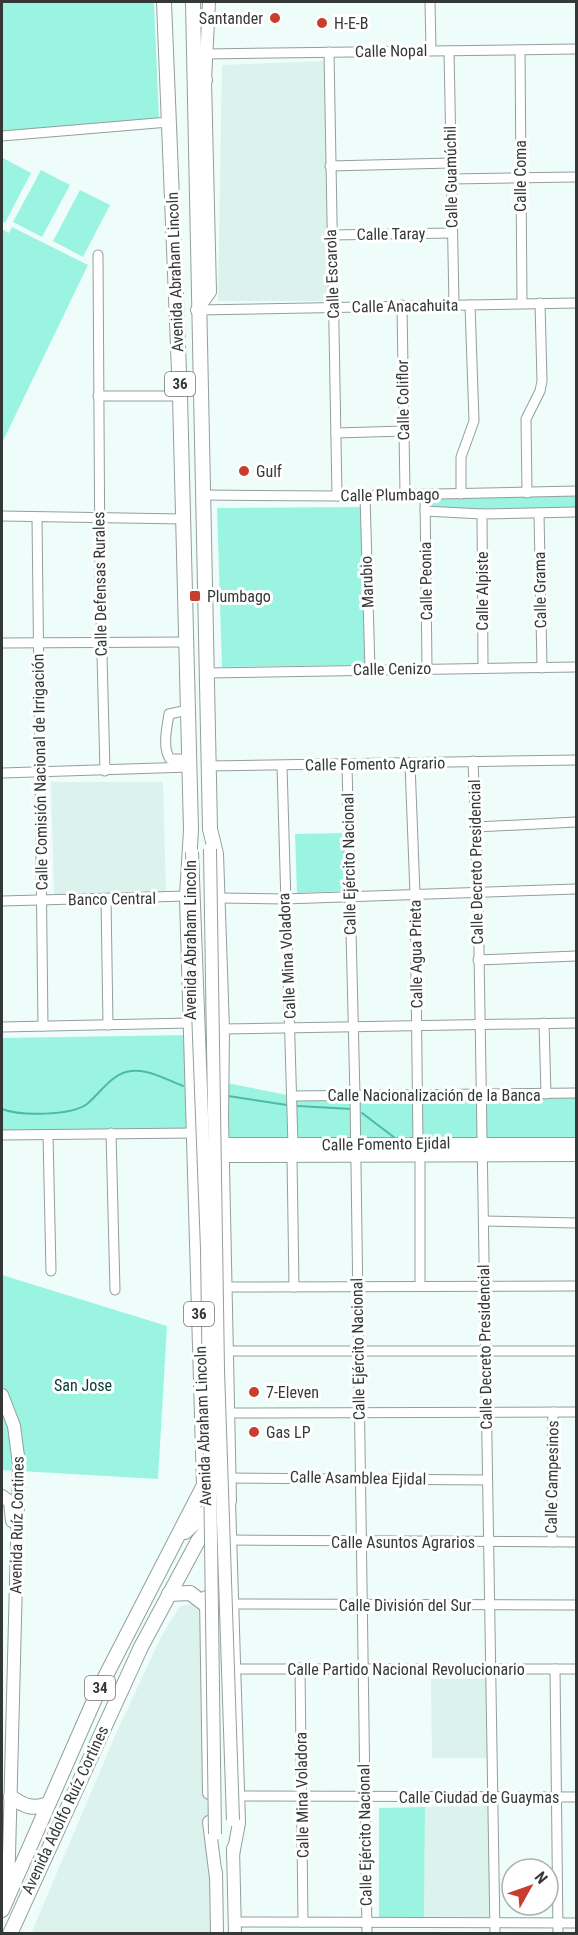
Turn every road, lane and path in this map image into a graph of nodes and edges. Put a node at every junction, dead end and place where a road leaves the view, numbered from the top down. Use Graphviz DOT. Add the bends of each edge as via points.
graph roads {
  1 [pos="164,2"];
  2 [pos="193,2"];
  3 [pos="209,2"];
  4 [pos="430,2"];
  5 [pos="431,50"];
  6 [pos="520,50"];
  7 [pos="576,50"];
  8 [pos="449,51"];
  9 [pos="328,52"];
  10 [pos="206,54"];
  11 [pos="205,81"];
  12 [pos="194,102"];
  13 [pos="169,122"];
  14 [pos="2,136"];
  15 [pos="451,163"];
  16 [pos="330,166"];
  17 [pos="576,177"];
  18 [pos="520,178"];
  19 [pos="451,179"];
  20 [pos="206,186"];
  21 [pos="196,207"];
  22 [pos="452,232"];
  23 [pos="331,235"];
  24 [pos="98,255"];
  25 [pos="522,303"];
  26 [pos="540,303"];
  27 [pos="576,303"];
  28 [pos="454,304"];
  29 [pos="470,305"];
  30 [pos="402,306"];
  31 [pos="333,308"];
  32 [pos="197,310"];
  33 [pos="98,396"];
  34 [pos="180,396"];
  35 [pos="404,431"];
  36 [pos="336,433"];
  37 [pos="576,491"];
  38 [pos="527,493"];
  39 [pos="461,494"];
  40 [pos="203,495"];
  41 [pos="364,495"];
  42 [pos="405,495"];
  43 [pos="425,495"];
  44 [pos="337,496"];
  45 [pos="425,511"];
  46 [pos="576,512"];
  47 [pos="539,513"];
  48 [pos="482,514"];
  49 [pos="2,516"];
  50 [pos="99,517"];
  51 [pos="37,518"];
  52 [pos="183,519"];
  53 [pos="101,642"];
  54 [pos="186,642"];
  55 [pos="38,643"];
  56 [pos="2,644"];
  57 [pos="576,667"];
  58 [pos="427,668"];
  59 [pos="483,668"];
  60 [pos="542,668"];
  61 [pos="370,669"];
  62 [pos="207,674"];
  63 [pos="188,710"];
  64 [pos="576,760"];
  65 [pos="473,761"];
  66 [pos="189,763"];
  67 [pos="410,764"];
  68 [pos="347,765"];
  69 [pos="210,766"];
  70 [pos="282,766"];
  71 [pos="105,771"];
  72 [pos="2,773"];
  73 [pos="39,773"];
  74 [pos="576,822"];
  75 [pos="476,827"];
  76 [pos="210,829"];
  77 [pos="191,830"];
  78 [pos="576,889"];
  79 [pos="478,891"];
  80 [pos="415,894"];
  81 [pos="187,896"];
  82 [pos="350,897"];
  83 [pos="219,898"];
  84 [pos="106,899"];
  85 [pos="284,899"];
  86 [pos="42,900"];
  87 [pos="2,901"];
  88 [pos="576,956"];
  89 [pos="478,960"];
  90 [pos="190,1023"];
  91 [pos="544,1023"];
  92 [pos="576,1023"];
  93 [pos="480,1024"];
  94 [pos="108,1025"];
  95 [pos="417,1025"];
  96 [pos="44,1026"];
  97 [pos="291,1026"];
  98 [pos="354,1026"];
  99 [pos="2,1027"];
  100 [pos="222,1029"];
  101 [pos="546,1094"];
  102 [pos="576,1094"];
  103 [pos="292,1095"];
  104 [pos="482,1095"];
  105 [pos="355,1096"];
  106 [pos="418,1096"];
  107 [pos="193,1118"];
  108 [pos="221,1118"];
  109 [pos="111,1133"];
  110 [pos="2,1135"];
  111 [pos="48,1136"];
  112 [pos="194,1144"];
  113 [pos="576,1144"];
  114 [pos="482,1149"];
  115 [pos="222,1150"];
  116 [pos="354,1150"];
  117 [pos="419,1150"];
  118 [pos="292,1151"];
  119 [pos="576,1155"];
  120 [pos="484,1221"];
  121 [pos="576,1222"];
  122 [pos="51,1271"];
  123 [pos="356,1286"];
  124 [pos="420,1286"];
  125 [pos="484,1286"];
  126 [pos="224,1287"];
  127 [pos="294,1287"];
  128 [pos="576,1287"];
  129 [pos="115,1290"];
  130 [pos="358,1350"];
  131 [pos="225,1351"];
  132 [pos="484,1351"];
  133 [pos="576,1351"];
  134 [pos="2,1395"];
  135 [pos="487,1412"];
  136 [pos="553,1412"];
  137 [pos="576,1412"];
  138 [pos="227,1413"];
  139 [pos="359,1413"];
  140 [pos="229,1478"];
  141 [pos="360,1478"];
  142 [pos="488,1480"];
  143 [pos="204,1485"];
  144 [pos="2,1496"];
  145 [pos="228,1507"];
  146 [pos="206,1512"];
  147 [pos="206,1529"];
  148 [pos="230,1540"];
  149 [pos="488,1542"];
  150 [pos="552,1542"];
  151 [pos="576,1542"];
  152 [pos="361,1543"];
  153 [pos="174,1544"];
  154 [pos="206,1549"];
  155 [pos="185,1566"];
  156 [pos="232,1584"];
  157 [pos="207,1586"];
  158 [pos="169,1594"];
  159 [pos="234,1604"];
  160 [pos="16,1605"];
  161 [pos="206,1605"];
  162 [pos="489,1605"];
  163 [pos="576,1605"];
  164 [pos="362,1606"];
  165 [pos="300,1668"];
  166 [pos="236,1669"];
  167 [pos="555,1669"];
  168 [pos="576,1669"];
  169 [pos="363,1670"];
  170 [pos="491,1670"];
  171 [pos="84,1725"];
  172 [pos="13,1736"];
  173 [pos="2,1750"];
  174 [pos="238,1796"];
  175 [pos="302,1796"];
  176 [pos="365,1796"];
  177 [pos="11,1797"];
  178 [pos="494,1797"];
  179 [pos="556,1797"];
  180 [pos="576,1797"];
  181 [pos="70,1801"];
  182 [pos="48,1804"];
  183 [pos="233,1855"];
  184 [pos="216,1878"];
  185 [pos="8,1896"];
  186 [pos="2,1910"];
  187 [pos="303,1922"];
  188 [pos="576,1923"];
  189 [pos="235,1928"];
  190 [pos="367,1928"];
  191 [pos="558,1928"];
  192 [pos="495,1929"];
  193 [pos="11,1930"];
  194 [pos="217,1934"];
  1 -- 13 [label="main road, Avenida Abraham Lincoln / 36"];
  2 -- 12 [label="main road, 36"];
  3 -- 10 [label="main road"];
  4 -- 5 [label="street"];
  5 -- 8 [label="street, Calle Nopal"];
  5 -- 9 [label="street, Calle Nopal"];
  6 -- 7 [label="street, Calle Nopal"];
  6 -- 8 [label="street, Calle Nopal"];
  6 -- 18 [label="street, Calle Coma"];
  8 -- 15 [label="street, Calle Guamúchil"];
  9 -- 10 [label="street, Calle Nopal"];
  9 -- 16 [label="street, Calle Escarola"];
  10 -- 11 [label="main road"];
  11 -- 12 [label="main road"];
  11 -- 20 [label="main road"];
  12 -- 21 [label="main road, 36"];
  13 -- 14 [label="street"];
  13 -- 34 [label="main road, Avenida Abraham Lincoln / 36"];
  15 -- 16 [label="street"];
  15 -- 19 [label="street, Calle Guamúchil"];
  16 -- 23 [label="street, Calle Escarola"];
  17 -- 18 [label="street"];
  18 -- 19 [label="street"];
  18 -- 25 [label="street, Calle Coma"];
  19 -- 22 [label="street, Calle Guamúchil"];
  20 -- 21 [label="main road"];
  20 -- 32 [label="main road" via="210,292"];
  21 -- 32 [label="main road, 36"];
  22 -- 23 [label="street, Calle Taray"];
  22 -- 28 [label="street, Calle Guamúchil"];
  23 -- 31 [label="street, Calle Escarola"];
  24 -- 33 [label="street, Calle Defensas Rurales"];
  25 -- 26 [label="street, Calle Anacahuita"];
  25 -- 29 [label="street, Calle Anacahuita"];
  26 -- 27 [label="street, Calle Anacahuita"];
  26 -- 38 [label="street" via="542,381 526,419"];
  28 -- 29 [label="street, Calle Anacahuita"];
  28 -- 30 [label="street, Calle Anacahuita"];
  29 -- 39 [label="street" via="474,421 461,457"];
  30 -- 31 [label="street, Calle Anacahuita"];
  30 -- 35 [label="street, Calle Coliflor"];
  31 -- 32 [label="street, Calle Anacahuita"];
  31 -- 36 [label="street, Calle Escarola"];
  32 -- 40 [label="main road, 36"];
  33 -- 34 [label="street"];
  33 -- 50 [label="street, Calle Defensas Rurales"];
  34 -- 52 [label="main road, Avenida Abraham Lincoln / 36"];
  35 -- 36 [label="street"];
  35 -- 42 [label="street, Calle Coliflor"];
  36 -- 44 [label="street, Calle Escarola"];
  37 -- 38 [label="street, Calle Plumbago"];
  38 -- 39 [label="street, Calle Plumbago"];
  39 -- 43 [label="street, Calle Plumbago"];
  40 -- 44 [label="street, Calle Plumbago"];
  40 -- 62 [label="main road, 36"];
  41 -- 42 [label="street, Calle Plumbago"];
  41 -- 44 [label="street, Calle Plumbago"];
  41 -- 61 [label="street, Marubio"];
  42 -- 43 [label="street, Calle Plumbago"];
  43 -- 45 [label="street, Calle Peonia"];
  45 -- 48 [label="street, Calle Plumbago"];
  45 -- 58 [label="street, Calle Peonia"];
  46 -- 47 [label="street, Calle Plumbago"];
  47 -- 48 [label="street, Calle Plumbago"];
  47 -- 60 [label="street, Calle Grama"];
  48 -- 59 [label="street, Calle Alpiste"];
  49 -- 51 [label="street"];
  50 -- 51 [label="street"];
  50 -- 52 [label="street"];
  50 -- 53 [label="street, Calle Defensas Rurales"];
  51 -- 55 [label="street, Calle Comisión Nacional de Irrigación"];
  52 -- 54 [label="main road, Avenida Abraham Lincoln / 36"];
  53 -- 54 [label="street"];
  53 -- 55 [label="street"];
  53 -- 71 [label="street, Calle Defensas Rurales"];
  54 -- 63 [label="main road, Avenida Abraham Lincoln / 36"];
  55 -- 56 [label="street"];
  55 -- 73 [label="street, Calle Comisión Nacional de Irrigación"];
  57 -- 60 [label="street, Calle Cenizo"];
  58 -- 59 [label="street, Calle Cenizo"];
  58 -- 61 [label="street, Calle Cenizo"];
  59 -- 60 [label="street, Calle Cenizo"];
  61 -- 62 [label="street, Calle Cenizo"];
  62 -- 69 [label="main road, 36"];
  63 -- 66 [label="main road, Avenida Abraham Lincoln / 36"];
  63 -- 66 [label="street" via="170,714 166,732 167,755"];
  64 -- 65 [label="street, Calle Fomento Agrario"];
  65 -- 67 [label="street, Calle Fomento Agrario"];
  65 -- 75 [label="street, Calle Decreto Presidencial"];
  66 -- 71 [label="street"];
  66 -- 77 [label="main road, Avenida Abraham Lincoln / 36"];
  67 -- 68 [label="street, Calle Fomento Agrario"];
  67 -- 80 [label="street, Calle Agua Prieta"];
  68 -- 70 [label="street, Calle Fomento Agrario"];
  68 -- 82 [label="street, Calle Ejército Nacional"];
  69 -- 70 [label="street, Calle Fomento Agrario"];
  69 -- 76 [label="main road, 36"];
  70 -- 85 [label="street, Calle Mina Voladora"];
  71 -- 73 [label="street"];
  72 -- 73 [label="street"];
  73 -- 86 [label="street, Calle Comisión Nacional de Irrigación"];
  74 -- 75 [label="street"];
  75 -- 79 [label="street, Calle Decreto Presidencial"];
  76 -- 83 [label="main road, Avenida Abraham Lincoln / 36"];
  76 -- 183 [label="main road, 36, bridge" via="218,1370"];
  77 -- 81 [label="main road, Avenida Abraham Lincoln / 36"];
  77 -- 184 [label="main road, Avenida Abraham Lincoln / 36, bridge" via="207,1249"];
  78 -- 79 [label="street"];
  79 -- 80 [label="street"];
  79 -- 89 [label="street, Calle Decreto Presidencial"];
  80 -- 82 [label="street"];
  80 -- 95 [label="street, Calle Agua Prieta"];
  81 -- 84 [label="street, Banco Central"];
  81 -- 90 [label="main road, Avenida Abraham Lincoln / 36"];
  82 -- 85 [label="street"];
  82 -- 98 [label="street, Calle Ejército Nacional"];
  83 -- 85 [label="street"];
  83 -- 100 [label="main road, Avenida Abraham Lincoln / 36"];
  84 -- 86 [label="street, Banco Central"];
  84 -- 94 [label="street"];
  85 -- 97 [label="street, Calle Mina Voladora"];
  86 -- 87 [label="street, Banco Central"];
  86 -- 96 [label="street, Calle Comisión Nacional de Irrigación"];
  88 -- 89 [label="street"];
  89 -- 93 [label="street, Calle Decreto Presidencial"];
  90 -- 94 [label="street"];
  90 -- 107 [label="main road, Avenida Abraham Lincoln / 36"];
  91 -- 92 [label="street"];
  91 -- 93 [label="street"];
  91 -- 101 [label="street"];
  93 -- 95 [label="street"];
  93 -- 104 [label="street, Calle Decreto Presidencial"];
  94 -- 96 [label="street"];
  95 -- 98 [label="street"];
  95 -- 106 [label="street, Calle Agua Prieta"];
  96 -- 99 [label="street"];
  97 -- 98 [label="street"];
  97 -- 100 [label="street"];
  97 -- 103 [label="street, Calle Mina Voladora"];
  98 -- 105 [label="street, Calle Ejército Nacional"];
  100 -- 108 [label="main road, Avenida Abraham Lincoln / 36"];
  101 -- 102 [label="street, Calle Nacionalización de la Banca"];
  101 -- 104 [label="street, Calle Nacionalización de la Banca"];
  103 -- 105 [label="street, Calle Nacionalización de la Banca"];
  103 -- 118 [label="street, Calle Mina Voladora"];
  104 -- 106 [label="street, Calle Nacionalización de la Banca"];
  104 -- 114 [label="street, Calle Decreto Presidencial"];
  105 -- 106 [label="street, Calle Nacionalización de la Banca"];
  105 -- 116 [label="street, Calle Ejército Nacional"];
  106 -- 117 [label="street, Calle Agua Prieta"];
  107 -- 108 [label="main road" via="209,1126"];
  107 -- 112 [label="main road, Avenida Abraham Lincoln / 36"];
  108 -- 115 [label="main road, Avenida Abraham Lincoln / 36"];
  109 -- 111 [label="street"];
  109 -- 112 [label="street"];
  109 -- 129 [label="street"];
  110 -- 111 [label="street"];
  111 -- 122 [label="street"];
  112 -- 115 [label="main road, Calle Fomento Ejidal"];
  112 -- 143 [label="main road, Avenida Abraham Lincoln / 36"];
  113 -- 114 [label="main road, Calle Fomento Ejidal"];
  114 -- 117 [label="main road, Calle Fomento Ejidal"];
  114 -- 119 [label="main road, Calle Fomento Ejidal"];
  114 -- 120 [label="street, Calle Decreto Presidencial"];
  115 -- 118 [label="main road, Calle Fomento Ejidal"];
  115 -- 126 [label="main road, Avenida Abraham Lincoln / 36"];
  116 -- 117 [label="main road, Calle Fomento Ejidal"];
  116 -- 118 [label="main road, Calle Fomento Ejidal"];
  116 -- 123 [label="street, Calle Ejército Nacional"];
  117 -- 124 [label="street, Calle Agua Prieta"];
  118 -- 127 [label="street, Calle Mina Voladora"];
  120 -- 121 [label="street"];
  120 -- 125 [label="street, Calle Decreto Presidencial"];
  123 -- 124 [label="street"];
  123 -- 127 [label="street"];
  123 -- 130 [label="street, Calle Ejército Nacional"];
  124 -- 125 [label="street"];
  125 -- 128 [label="street"];
  125 -- 132 [label="street, Calle Decreto Presidencial"];
  126 -- 127 [label="street"];
  126 -- 131 [label="main road, Avenida Abraham Lincoln / 36"];
  130 -- 131 [label="street"];
  130 -- 132 [label="street"];
  130 -- 139 [label="street, Calle Ejército Nacional"];
  131 -- 138 [label="main road, Avenida Abraham Lincoln / 36"];
  132 -- 133 [label="street"];
  132 -- 135 [label="street, Calle Decreto Presidencial"];
  134 -- 160 [label="main road, Avenida Ruíz Cortines" via="14,1426 19,1464"];
  135 -- 136 [label="street"];
  135 -- 139 [label="street"];
  135 -- 142 [label="street, Calle Decreto Presidencial"];
  136 -- 137 [label="street"];
  136 -- 150 [label="street, Calle Campesinos"];
  138 -- 139 [label="street"];
  138 -- 140 [label="main road, Avenida Abraham Lincoln / 36"];
  139 -- 141 [label="street, Calle Ejército Nacional"];
  140 -- 141 [label="street, Calle Asamblea Ejidal"];
  140 -- 145 [label="main road, Avenida Abraham Lincoln / 36"];
  141 -- 142 [label="street, Calle Asamblea Ejidal"];
  141 -- 152 [label="street, Calle Ejército Nacional"];
  142 -- 149 [label="street, Calle Decreto Presidencial"];
  143 -- 146 [label="main road, Avenida Abraham Lincoln / 36"];
  143 -- 153 [label="main road, Avenida Adolfo Ruíz Cortines / 34"];
  144 -- 160 [label="main road" via="12,1509 11,1588"];
  145 -- 146 [label="main road"];
  145 -- 147 [label="main road, 34"];
  145 -- 148 [label="main road, Avenida Abraham Lincoln / 36"];
  146 -- 147 [label="main road, Avenida Abraham Lincoln / 36"];
  146 -- 153 [label="main road"];
  147 -- 154 [label="main road, Avenida Abraham Lincoln / 36"];
  147 -- 155 [label="main road, Avenida Adolfo Ruíz Cortines / 34"];
  148 -- 152 [label="street, Calle Asuntos Agrarios"];
  148 -- 154 [label="main road"];
  148 -- 156 [label="main road, Avenida Abraham Lincoln / 36"];
  149 -- 150 [label="street, Calle Asuntos Agrarios"];
  149 -- 152 [label="street, Calle Asuntos Agrarios"];
  149 -- 162 [label="street, Calle Decreto Presidencial"];
  150 -- 151 [label="street, Calle Asuntos Agrarios"];
  152 -- 164 [label="street, Calle Ejército Nacional"];
  153 -- 171 [label="main road, Avenida Adolfo Ruíz Cortines / 34"];
  154 -- 155 [label="main road"];
  154 -- 157 [label="main road, Avenida Abraham Lincoln / 36"];
  155 -- 158 [label="main road, Avenida Adolfo Ruíz Cortines / 34"];
  156 -- 157 [label="main road" via="221,1576"];
  156 -- 159 [label="main road, Avenida Abraham Lincoln / 36"];
  157 -- 161 [label="main road, Avenida Abraham Lincoln / 36"];
  158 -- 161 [label="main road" via="190,1593"];
  158 -- 181 [label="main road, Avenida Adolfo Ruíz Cortines / 34"];
  159 -- 164 [label="street, Calle División del Sur"];
  159 -- 166 [label="main road, Avenida Abraham Lincoln / 36"];
  160 -- 172 [label="main road, Avenida Ruíz Cortines"];
  161 -- 184 [label="main road, Avenida Abraham Lincoln / 36" via="209,1829"];
  162 -- 163 [label="street, Calle División del Sur"];
  162 -- 164 [label="street, Calle División del Sur"];
  162 -- 170 [label="street, Calle Decreto Presidencial"];
  164 -- 169 [label="street, Calle Ejército Nacional"];
  165 -- 166 [label="street, Calle Partido Nacional Revolucionario"];
  165 -- 169 [label="street, Calle Partido Nacional Revolucionario"];
  165 -- 175 [label="street, Calle Mina Voladora"];
  166 -- 174 [label="main road, Avenida Abraham Lincoln / 36"];
  167 -- 168 [label="street, Calle Partido Nacional Revolucionario"];
  167 -- 170 [label="street, Calle Partido Nacional Revolucionario"];
  167 -- 179 [label="street"];
  169 -- 170 [label="street, Calle Partido Nacional Revolucionario"];
  169 -- 176 [label="street, Calle Ejército Nacional"];
  170 -- 178 [label="street, Calle Decreto Presidencial"];
  171 -- 181 [label="main road" via="91,1734 75,1774"];
  171 -- 182 [label="main road, Avenida Adolfo Ruíz Cortines / 34"];
  172 -- 173 [label="main road"];
  172 -- 177 [label="main road, Avenida Ruíz Cortines"];
  174 -- 175 [label="street, Calle Ciudad de Guaymas"];
  174 -- 183 [label="main road, Avenida Abraham Lincoln / 36" via="239,1823"];
  175 -- 176 [label="street, Calle Ciudad de Guaymas"];
  175 -- 187 [label="street, Calle Mina Voladora"];
  176 -- 178 [label="street, Calle Ciudad de Guaymas"];
  176 -- 190 [label="street, Calle Ejército Nacional"];
  177 -- 182 [label="main road" via="30,1808"];
  177 -- 185 [label="main road, Avenida Ruíz Cortines"];
  178 -- 179 [label="street, Calle Ciudad de Guaymas"];
  178 -- 192 [label="street, Calle Decreto Presidencial"];
  179 -- 180 [label="street, Calle Ciudad de Guaymas"];
  179 -- 191 [label="street"];
  181 -- 193 [label="main road, Avenida Adolfo Ruíz Cortines / 34"];
  182 -- 185 [label="main road, Avenida Adolfo Ruíz Cortines / 34"];
  183 -- 189 [label="main road, 36"];
  184 -- 194 [label="main road, Avenida Abraham Lincoln / 36"];
  185 -- 186 [label="main road, Avenida Adolfo Ruíz Cortines / 34"];
  185 -- 193 [label="main road"];
  187 -- 189 [label="street"];
  187 -- 190 [label="street"];
  188 -- 191 [label="street"];
  190 -- 192 [label="street"];
  191 -- 192 [label="street"];
}
